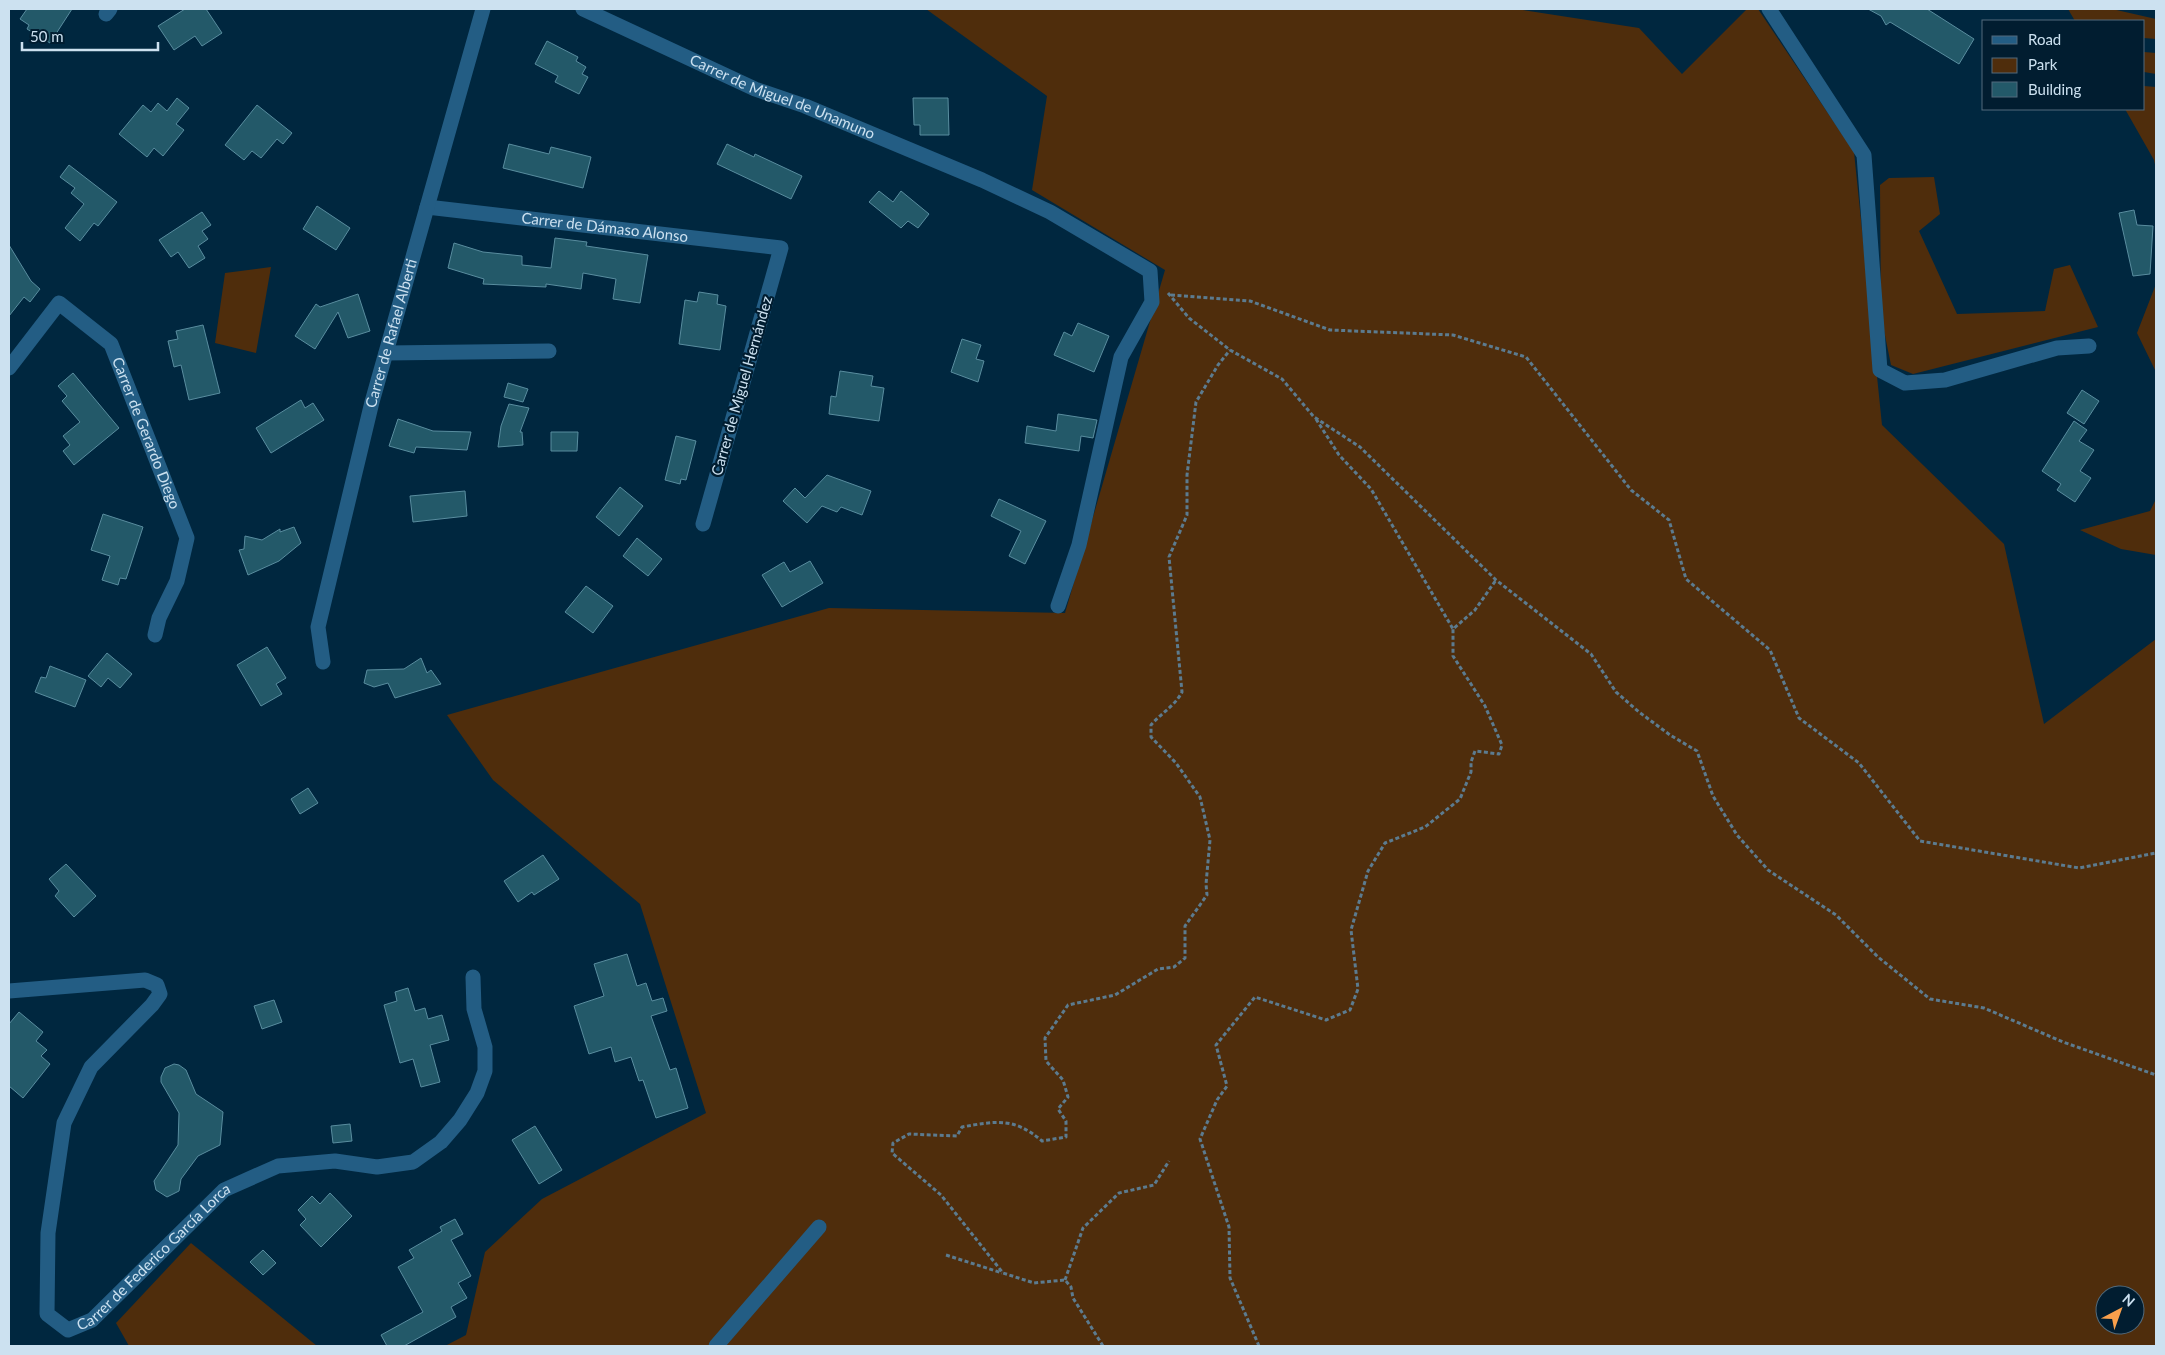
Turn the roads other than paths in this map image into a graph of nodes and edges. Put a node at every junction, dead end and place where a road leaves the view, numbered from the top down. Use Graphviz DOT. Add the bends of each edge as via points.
graph roads {
  1 [pos="483,9"];
  2 [pos="583,9"];
  3 [pos="1769,9"];
  4 [pos="427,207"];
  5 [pos="781,248"];
  6 [pos="2089,346"];
  7 [pos="550,351"];
  8 [pos="386,353"];
  9 [pos="9,368"];
  10 [pos="703,524"];
  11 [pos="1058,606"];
  12 [pos="155,634"];
  13 [pos="323,662"];
  14 [pos="473,978"];
  15 [pos="9,991"];
  16 [pos="819,1227"];
  17 [pos="716,1346"];
  1 -- 4 [label="street, Carrer de Rafael Alberti"];
  2 -- 11 [label="street, Carrer de Miguel de Unamuno" via="755,89 805,106 982,180 1050,212 1150,271 1152,302 1121,357 1079,545"];
  3 -- 6 [label="street" via="1864,155 1880,370 1905,383 1945,380 2057,348"];
  4 -- 5 [label="street, Carrer de Dámaso Alonso"];
  4 -- 8 [label="street, Carrer de Rafael Alberti"];
  5 -- 10 [label="street, Carrer de Miguel Hernández"];
  7 -- 8 [label="street"];
  8 -- 13 [label="street, Carrer de Rafael Alberti" via="318,626"];
  9 -- 12 [label="street, Carrer de Gerardo Diego" via="59,303 111,344 187,538 177,581"];
  14 -- 15 [label="street, Carrer de Federico García Lorca" via="474,1009 485,1047 485,1070 460,1120 441,1142 412,1162 378,1167 335,1161 278,1166 224,1190 92,1320 68,1330 47,1314 48,1233 64,1123 91,1067 160,994 157,985 145,980"];
  16 -- 17 [label="street"];
}
